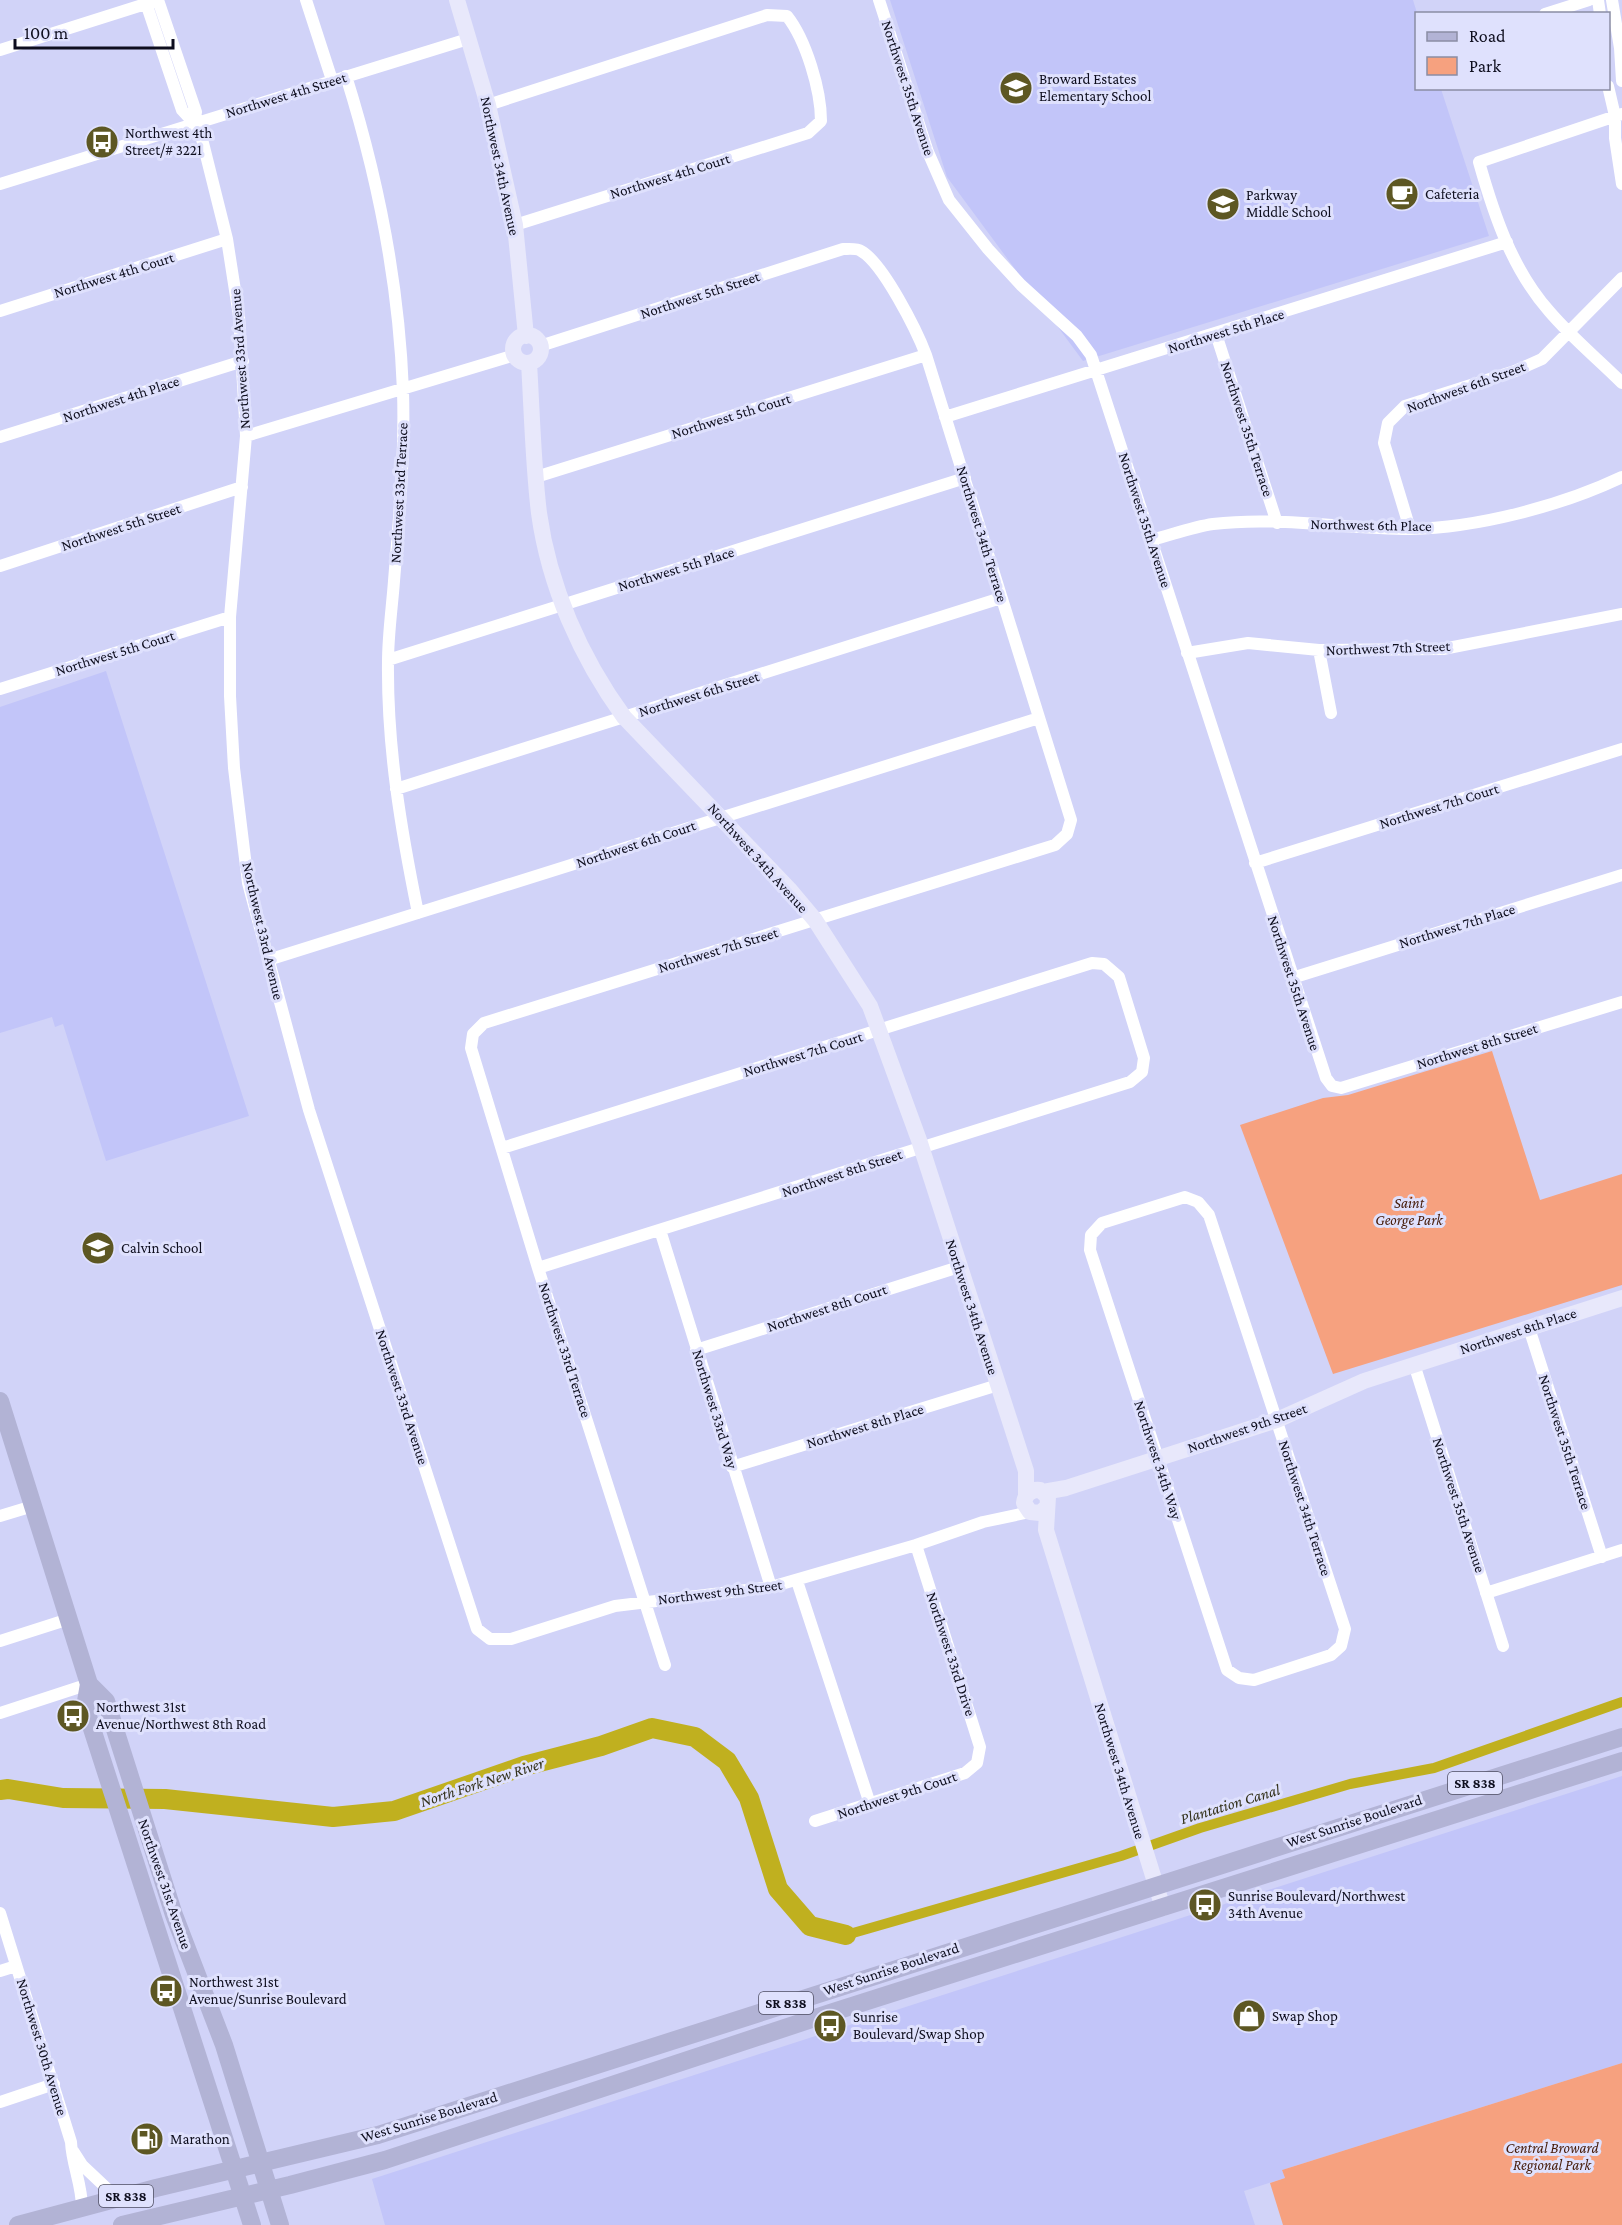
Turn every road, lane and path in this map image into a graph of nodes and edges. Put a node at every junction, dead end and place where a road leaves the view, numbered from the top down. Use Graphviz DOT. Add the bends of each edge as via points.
graph roads {
  1 [pos="306,0"];
  2 [pos="457,0"];
  3 [pos="879,0"];
  4 [pos="1589,0"];
  5 [pos="1612,0"];
  6 [pos="152,1"];
  7 [pos="1551,12"];
  8 [pos="468,39"];
  9 [pos="0,50"];
  10 [pos="346,76"];
  11 [pos="332,80"];
  12 [pos="1622,81"];
  13 [pos="1610,90"];
  14 [pos="1622,101"];
  15 [pos="488,105"];
  16 [pos="1619,115"];
  17 [pos="194,123"];
  18 [pos="0,184"];
  19 [pos="1622,184"];
  20 [pos="515,225"];
  21 [pos="227,240"];
  22 [pos="1507,242"];
  23 [pos="860,249"];
  24 [pos="1622,278"];
  25 [pos="0,311"];
  26 [pos="1569,332"];
  27 [pos="1216,334"];
  28 [pos="526,336"];
  29 [pos="540,346"];
  30 [pos="926,355"];
  31 [pos="522,359"];
  32 [pos="243,361"];
  33 [pos="1097,371"];
  34 [pos="1622,383"];
  35 [pos="403,389"];
  36 [pos="945,417"];
  37 [pos="246,436"];
  38 [pos="0,437"];
  39 [pos="536,477"];
  40 [pos="1622,477"];
  41 [pos="965,478"];
  42 [pos="242,487"];
  43 [pos="1278,523"];
  44 [pos="1410,529"];
  45 [pos="1151,540"];
  46 [pos="0,566"];
  47 [pos="1001,598"];
  48 [pos="563,604"];
  49 [pos="1622,614"];
  50 [pos="230,617"];
  51 [pos="1319,650"];
  52 [pos="1188,653"];
  53 [pos="388,660"];
  54 [pos="0,689"];
  55 [pos="1331,713"];
  56 [pos="624,717"];
  57 [pos="1039,718"];
  58 [pos="1622,748"];
  59 [pos="396,789"];
  60 [pos="721,817"];
  61 [pos="1067,834"];
  62 [pos="1256,863"];
  63 [pos="1622,875"];
  64 [pos="418,913"];
  65 [pos="815,920"];
  66 [pos="268,960"];
  67 [pos="1292,978"];
  68 [pos="1622,1002"];
  69 [pos="881,1030"];
  70 [pos="473,1034"];
  71 [pos="1142,1072"];
  72 [pos="1332,1086"];
  73 [pos="502,1148"];
  74 [pos="922,1148"];
  75 [pos="1198,1202"];
  76 [pos="660,1230"];
  77 [pos="959,1267"];
  78 [pos="538,1268"];
  79 [pos="1622,1298"];
  80 [pos="1529,1328"];
  81 [pos="696,1350"];
  82 [pos="1414,1364"];
  83 [pos="998,1385"];
  84 [pos="0,1401"];
  85 [pos="1277,1420"];
  86 [pos="1157,1459"];
  87 [pos="732,1467"];
  88 [pos="1037,1502"];
  89 [pos="33,1506"];
  90 [pos="0,1516"];
  91 [pos="916,1545"];
  92 [pos="1622,1550"];
  93 [pos="1602,1557"];
  94 [pos="797,1581"];
  95 [pos="771,1587"];
  96 [pos="1486,1593"];
  97 [pos="646,1601"];
  98 [pos="69,1619"];
  99 [pos="490,1640"];
  100 [pos="0,1641"];
  101 [pos="1503,1646"];
  102 [pos="665,1665"];
  103 [pos="1239,1678"];
  104 [pos="89,1684"];
  105 [pos="0,1713"];
  106 [pos="1619,1737"];
  107 [pos="1622,1761"];
  108 [pos="977,1763"];
  109 [pos="870,1804"];
  110 [pos="1452,1816"];
  111 [pos="815,1821"];
  112 [pos="1156,1884"];
  113 [pos="142,1892"];
  114 [pos="1163,1908"];
  115 [pos="0,1913"];
  116 [pos="174,1915"];
  117 [pos="16,1966"];
  118 [pos="0,1971"];
  119 [pos="54,2084"];
  120 [pos="0,2102"];
  121 [pos="71,2148"];
  122 [pos="261,2162"];
  123 [pos="235,2169"];
  124 [pos="270,2190"];
  125 [pos="244,2196"];
  126 [pos="117,2198"];
  127 [pos="82,2208"];
  128 [pos="18,2225"];
  129 [pos="122,2225"];
  130 [pos="252,2225"];
  131 [pos="280,2225"];
  1 -- 11 [label="street"];
  2 -- 8 [label="street, Northwest 34th Avenue"];
  3 -- 33 [label="street, Northwest 35th Avenue" via="928,152 949,200 1001,264 1077,336"];
  4 -- 7 [label="street"];
  5 -- 12 [label="street"];
  6 -- 9 [label="street"];
  6 -- 17 [label="street, Northwest 33rd Avenue" via="182,110"];
  8 -- 10 [label="street, Northwest 4th Street"];
  8 -- 15 [label="street, Northwest 34th Avenue"];
  10 -- 11 [label="street, Northwest 4th Street"];
  10 -- 35 [label="street, Northwest 33rd Terrace" via="378,192"];
  11 -- 17 [label="street, Northwest 4th Street"];
  13 -- 16 [label="street"];
  14 -- 16 [label="street"];
  15 -- 20 [label="street, Northwest 34th Avenue"];
  15 -- 20 [label="street, Northwest 4th Court" via="767,15 787,16 798,30 821,103 821,121 808,133"];
  16 -- 19 [label="street" via="1615,138"];
  16 -- 22 [label="street" via="1479,162 1497,223"];
  17 -- 18 [label="street, Northwest 4th Street"];
  17 -- 21 [label="street, Northwest 33rd Avenue" via="202,139"];
  20 -- 28 [label="street, Northwest 34th Avenue"];
  21 -- 25 [label="street, Northwest 4th Court"];
  21 -- 32 [label="street, Northwest 33rd Avenue"];
  22 -- 26 [label="street" via="1548,311"];
  22 -- 27 [label="street, Northwest 5th Place"];
  23 -- 29 [label="street, Northwest 5th Street" via="843,249"];
  23 -- 30 [label="street, Northwest 34th Terrace" via="874,261 918,334"];
  24 -- 26 [label="street, Northwest 6th Street"];
  26 -- 34 [label="street"];
  26 -- 44 [label="street, Northwest 6th Street" via="1542,359 1405,406 1388,423 1384,443"];
  27 -- 33 [label="street, Northwest 5th Place"];
  27 -- 43 [label="street, Northwest 35th Terrace"];
  28 -- 29 [label="street" via="537,339"];
  28 -- 31 [label="street" via="515,344"];
  29 -- 31 [label="street" via="539,356"];
  30 -- 36 [label="street, Northwest 34th Terrace"];
  30 -- 39 [label="street, Northwest 5th Court"];
  31 -- 35 [label="street"];
  31 -- 39 [label="street, Northwest 34th Avenue"];
  32 -- 37 [label="street, Northwest 33rd Avenue"];
  32 -- 38 [label="street, Northwest 4th Place"];
  33 -- 36 [label="street, Northwest 5th Place"];
  33 -- 45 [label="street, Northwest 35th Avenue"];
  35 -- 37 [label="street"];
  35 -- 53 [label="street, Northwest 33rd Terrace" via="400,509"];
  36 -- 41 [label="street, Northwest 34th Terrace"];
  37 -- 42 [label="street, Northwest 33rd Avenue"];
  39 -- 48 [label="street, Northwest 34th Avenue" via="545,541"];
  40 -- 44 [label="street, Northwest 6th Place" via="1494,518"];
  41 -- 47 [label="street, Northwest 34th Terrace"];
  41 -- 48 [label="street, Northwest 5th Place"];
  42 -- 46 [label="street, Northwest 5th Street"];
  42 -- 50 [label="street, Northwest 33rd Avenue"];
  43 -- 44 [label="street, Northwest 6th Place"];
  43 -- 45 [label="street, Northwest 6th Place" via="1213,524"];
  45 -- 52 [label="street, Northwest 35th Avenue"];
  47 -- 56 [label="street, Northwest 6th Street"];
  47 -- 57 [label="street, Northwest 34th Terrace"];
  48 -- 53 [label="street, Northwest 5th Place"];
  48 -- 56 [label="street, Northwest 34th Avenue" via="588,662"];
  49 -- 51 [label="street, Northwest 7th Street" via="1443,649"];
  50 -- 54 [label="street, Northwest 5th Court"];
  50 -- 66 [label="street, Northwest 33rd Avenue" via="234,768 248,883"];
  51 -- 52 [label="street, Northwest 7th Street" via="1248,643"];
  51 -- 55 [label="street"];
  52 -- 62 [label="street, Northwest 35th Avenue"];
  53 -- 59 [label="street, Northwest 33rd Terrace" via="389,726"];
  56 -- 59 [label="street, Northwest 6th Street"];
  56 -- 60 [label="street, Northwest 34th Avenue"];
  57 -- 60 [label="street, Northwest 6th Court"];
  57 -- 61 [label="street, Northwest 34th Terrace" via="1071,820"];
  58 -- 62 [label="street, Northwest 7th Court"];
  59 -- 64 [label="street, Northwest 33rd Terrace"];
  60 -- 64 [label="street, Northwest 6th Court"];
  60 -- 65 [label="street, Northwest 34th Avenue"];
  61 -- 65 [label="street, Northwest 7th Street" via="1055,845"];
  62 -- 67 [label="street, Northwest 35th Avenue"];
  63 -- 67 [label="street, Northwest 7th Place"];
  64 -- 66 [label="street, Northwest 6th Court"];
  65 -- 69 [label="street, Northwest 34th Avenue"];
  65 -- 70 [label="street, Northwest 7th Street" via="484,1023"];
  66 -- 99 [label="street, Northwest 33rd Avenue" via="309,1110 477,1629"];
  67 -- 72 [label="street, Northwest 35th Avenue"];
  68 -- 72 [label="street, Northwest 8th Street" via="1341,1088"];
  69 -- 71 [label="street, Northwest 7th Court" via="1092,963 1104,964 1119,977 1144,1058"];
  69 -- 73 [label="street, Northwest 7th Court"];
  69 -- 74 [label="street, Northwest 34th Avenue"];
  70 -- 73 [label="street, Northwest 33rd Terrace" via="471,1048"];
  71 -- 74 [label="street, Northwest 8th Street" via="1130,1082"];
  73 -- 78 [label="street, Northwest 33rd Terrace"];
  74 -- 76 [label="street, Northwest 8th Street"];
  74 -- 77 [label="street, Northwest 34th Avenue"];
  75 -- 85 [label="street, Northwest 34th Terrace" via="1209,1215"];
  75 -- 86 [label="street, Northwest 34th Way" via="1185,1197 1102,1223 1091,1235 1090,1250"];
  76 -- 78 [label="street, Northwest 8th Street"];
  76 -- 81 [label="street, Northwest 33rd Way"];
  77 -- 81 [label="street, Northwest 8th Court"];
  77 -- 83 [label="street, Northwest 34th Avenue"];
  78 -- 97 [label="street, Northwest 33rd Terrace"];
  79 -- 80 [label="street, Northwest 8th Place"];
  80 -- 82 [label="street, Northwest 8th Place"];
  80 -- 93 [label="street, Northwest 35th Terrace"];
  81 -- 87 [label="street, Northwest 33rd Way"];
  82 -- 85 [label="street, Northwest 9th Street" via="1364,1381"];
  82 -- 96 [label="street, Northwest 35th Avenue"];
  83 -- 87 [label="street, Northwest 8th Place"];
  83 -- 88 [label="street, Northwest 34th Avenue"];
  84 -- 89 [label="main road, Northwest 31st Avenue"];
  85 -- 86 [label="street, Northwest 9th Street"];
  85 -- 103 [label="street, Northwest 34th Terrace" via="1345,1629 1341,1646 1331,1655 1254,1680"];
  86 -- 88 [label="street, Northwest 9th Street" via="1052,1492"];
  86 -- 103 [label="street, Northwest 34th Way" via="1227,1670"];
  87 -- 95 [label="street, Northwest 33rd Way"];
  88 -- 91 [label="street, Northwest 9th Street"];
  88 -- 112 [label="street, Northwest 34th Avenue"];
  89 -- 90 [label="street"];
  89 -- 98 [label="main road, Northwest 31st Avenue"];
  91 -- 94 [label="street, Northwest 9th Street"];
  91 -- 108 [label="street, Northwest 33rd Drive" via="980,1747"];
  92 -- 93 [label="street"];
  93 -- 96 [label="street"];
  94 -- 95 [label="street, Northwest 9th Street"];
  94 -- 109 [label="street"];
  95 -- 97 [label="street, Northwest 9th Street"];
  96 -- 101 [label="street, Northwest 35th Avenue"];
  97 -- 99 [label="street, Northwest 9th Street" via="615,1606 511,1639"];
  97 -- 102 [label="street, Northwest 33rd Terrace"];
  98 -- 100 [label="street"];
  98 -- 104 [label="main road, Northwest 31st Avenue"];
  104 -- 105 [label="street"];
  104 -- 113 [label="main road, Northwest 31st Avenue" via="85,1707"];
  104 -- 116 [label="main road, Northwest 31st Avenue" via="106,1701"];
  106 -- 110 [label="main road" via="1605,1751 1463,1800"];
  106 -- 112 [label="main road, West Sunrise Boulevard / SR 838"];
  107 -- 110 [label="main road, West Sunrise Boulevard / SR 838"];
  108 -- 109 [label="street, Northwest 9th Court" via="965,1773"];
  109 -- 111 [label="street, Northwest 9th Court"];
  110 -- 114 [label="main road, West Sunrise Boulevard / SR 838"];
  112 -- 114 [label="street, Northwest 34th Avenue"];
  112 -- 122 [label="main road, West Sunrise Boulevard / SR 838" via="388,2132"];
  113 -- 116 [label="main road" via="163,1903"];
  113 -- 123 [label="main road, Northwest 31st Avenue"];
  114 -- 124 [label="main road, West Sunrise Boulevard / SR 838" via="396,2156"];
  115 -- 117 [label="street, Northwest 30th Avenue"];
  116 -- 122 [label="main road, Northwest 31st Avenue" via="224,2045"];
  117 -- 118 [label="street"];
  117 -- 119 [label="street, Northwest 30th Avenue"];
  119 -- 120 [label="street"];
  119 -- 121 [label="street, Northwest 30th Avenue"];
  121 -- 126 [label="street, Northwest 30th Avenue" via="82,2165"];
  121 -- 127 [label="street, Northwest 30th Avenue" via="82,2188"];
  122 -- 123 [label="main road, West Sunrise Boulevard / SR 838"];
  122 -- 124 [label="main road, Northwest 31st Avenue"];
  123 -- 125 [label="main road, Northwest 31st Avenue"];
  123 -- 126 [label="main road, West Sunrise Boulevard / SR 838"];
  124 -- 125 [label="main road, West Sunrise Boulevard / SR 838"];
  124 -- 131 [label="main road, Northwest 31st Avenue"];
  125 -- 129 [label="main road, West Sunrise Boulevard / SR 838"];
  125 -- 130 [label="main road, Northwest 31st Avenue"];
  126 -- 127 [label="main road, West Sunrise Boulevard / SR 838"];
  127 -- 128 [label="main road, West Sunrise Boulevard / SR 838"];
}
